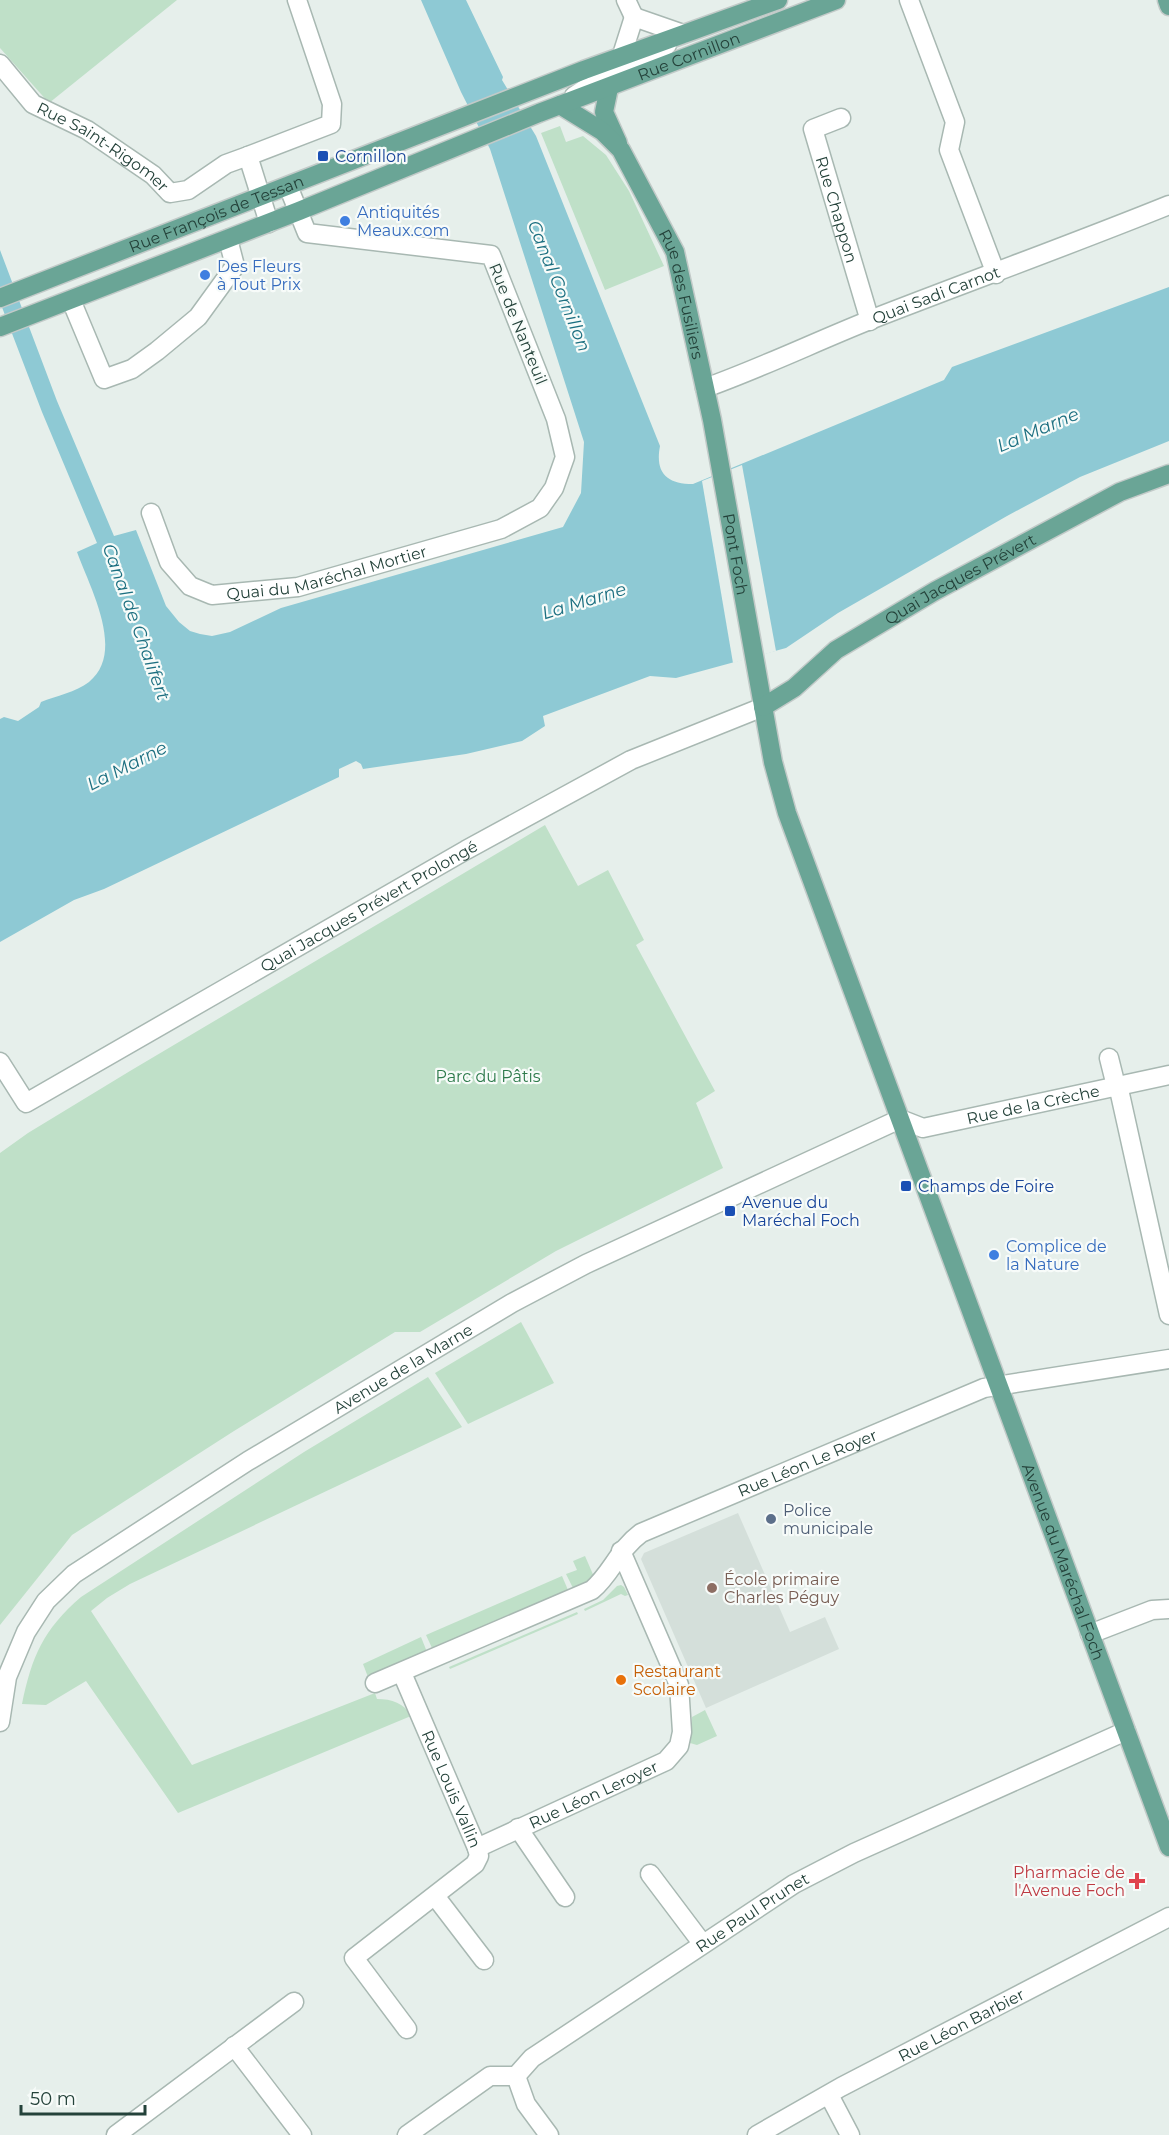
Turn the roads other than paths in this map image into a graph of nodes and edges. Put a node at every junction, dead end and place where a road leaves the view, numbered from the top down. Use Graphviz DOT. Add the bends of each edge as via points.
graph roads {
  1 [pos="297,0"];
  2 [pos="626,0"];
  3 [pos="778,0"];
  4 [pos="836,0"];
  5 [pos="909,0"];
  6 [pos="1167,0"];
  7 [pos="1169,6"];
  8 [pos="634,17"];
  9 [pos="683,34"];
  10 [pos="621,58"];
  11 [pos="0,64"];
  12 [pos="609,88"];
  13 [pos="560,105"];
  14 [pos="539,113"];
  15 [pos="841,118"];
  16 [pos="458,119"];
  17 [pos="621,150"];
  18 [pos="248,156"];
  19 [pos="288,186"];
  20 [pos="260,197"];
  21 [pos="1169,205"];
  22 [pos="299,212"];
  23 [pos="269,223"];
  24 [pos="228,239"];
  25 [pos="996,274"];
  26 [pos="0,298"];
  27 [pos="71,300"];
  28 [pos="870,321"];
  29 [pos="0,327"];
  30 [pos="705,388"];
  31 [pos="717,447"];
  32 [pos="1169,474"];
  33 [pos="540,508"];
  34 [pos="151,513"];
  35 [pos="755,661"];
  36 [pos="763,707"];
  37 [pos="0,1062"];
  38 [pos="1110,1062"];
  39 [pos="1169,1075"];
  40 [pos="1116,1086"];
  41 [pos="900,1119"];
  42 [pos="1169,1315"];
  43 [pos="1169,1359"];
  44 [pos="999,1386"];
  45 [pos="621,1551"];
  46 [pos="1169,1609"];
  47 [pos="1090,1634"];
  48 [pos="402,1672"];
  49 [pos="375,1683"];
  50 [pos="0,1722"];
  51 [pos="1126,1731"];
  52 [pos="518,1828"];
  53 [pos="1169,1847"];
  54 [pos="477,1848"];
  55 [pos="650,1874"];
  56 [pos="435,1896"];
  57 [pos="565,1897"];
  58 [pos="1169,1917"];
  59 [pos="702,1943"];
  60 [pos="484,1960"];
  61 [pos="294,2002"];
  62 [pos="407,2029"];
  63 [pos="234,2046"];
  64 [pos="516,2076"];
  65 [pos="829,2095"];
  66 [pos="116,2135"];
  67 [pos="302,2135"];
  68 [pos="407,2135"];
  69 [pos="549,2135"];
  70 [pos="757,2135"];
  71 [pos="850,2135"];
  1 -- 18 [label="street, Rue Saint-Rigomer" via="332,104 331,124"];
  2 -- 8 [label="street"];
  3 -- 9 [label="main road, Rue Cornillon"];
  4 -- 12 [label="main road, Rue Cornillon"];
  5 -- 25 [label="street" via="955,122 949,150"];
  6 -- 7 [label="main road"];
  8 -- 9 [label="street"];
  8 -- 10 [label="street"];
  9 -- 10 [label="main road, Rue Cornillon"];
  9 -- 12 [label="street" via="622,72"];
  10 -- 13 [label="street" via="603,77"];
  10 -- 16 [label="main road, Rue Cornillon"];
  11 -- 18 [label="street, Rue Saint-Rigomer" via="33,104 87,130 153,175 170,193 188,190 226,164"];
  12 -- 13 [label="main road, Rue Cornillon"];
  12 -- 17 [label="main road, Rue des Fusiliers" via="604,112"];
  13 -- 14 [label="main road, Rue Cornillon"];
  13 -- 17 [label="main road, Rue des Fusiliers" via="602,131"];
  14 -- 22 [label="main road, Rue François de Tessan"];
  15 -- 28 [label="street, Rue Chappon" via="813,129"];
  16 -- 19 [label="main road, Rue François de Tessan"];
  17 -- 30 [label="main road, Rue des Fusiliers" via="675,252"];
  18 -- 20 [label="street"];
  19 -- 20 [label="main road, Rue François de Tessan"];
  19 -- 22 [label="street"];
  20 -- 23 [label="street"];
  20 -- 26 [label="main road, Rue François de Tessan"];
  21 -- 25 [label="street, Quai Sadi Carnot"];
  22 -- 23 [label="main road, Rue François de Tessan"];
  22 -- 33 [label="street, Rue de Nanteuil" via="307,233 491,255 556,419 565,457 554,488"];
  23 -- 24 [label="main road, Rue François de Tessan"];
  24 -- 27 [label="main road, Rue François de Tessan"];
  24 -- 27 [label="street" via="235,266 198,317 132,369 104,379"];
  25 -- 28 [label="street, Quai Sadi Carnot"];
  27 -- 29 [label="main road, Rue François de Tessan"];
  28 -- 30 [label="street, Quai Sadi Carnot"];
  30 -- 31 [label="main road, Rue des Fusiliers"];
  31 -- 35 [label="main road, Pont Foch"];
  32 -- 36 [label="main road, Quai Jacques Prévert" via="1120,492 935,591 836,650 794,688"];
  33 -- 34 [label="street, Quai du Maréchal Mortier" via="501,529 298,587 212,595 190,586 169,562"];
  35 -- 36 [label="main road, Avenue du Maréchal Foch"];
  36 -- 37 [label="street, Quai Jacques Prévert Prolongé" via="631,760 466,850 26,1103"];
  36 -- 41 [label="main road, Avenue du Maréchal Foch" via="787,813"];
  38 -- 40 [label="street"];
  39 -- 40 [label="street, Rue de la Crèche"];
  40 -- 41 [label="street, Rue de la Crèche" via="923,1128"];
  40 -- 42 [label="street"];
  41 -- 44 [label="main road, Avenue du Maréchal Foch"];
  41 -- 50 [label="street, Avenue de la Marne" via="596,1259 512,1303 248,1461 74,1574 46,1601 26,1632 7,1677"];
  43 -- 44 [label="street, Rue Léon Le Royer"];
  44 -- 45 [label="street, Rue Léon Le Royer" via="979,1390 641,1533"];
  44 -- 47 [label="main road, Avenue du Maréchal Foch"];
  45 -- 48 [label="street" via="602,1582 592,1590"];
  45 -- 52 [label="street, Rue Léon Leroyer" via="679,1685 679,1746 666,1761"];
  46 -- 47 [label="street" via="1152,1610"];
  47 -- 51 [label="main road, Avenue du Maréchal Foch"];
  48 -- 49 [label="street"];
  48 -- 54 [label="street, Rue Louis Vallin"];
  51 -- 53 [label="main road, Avenue du Maréchal Foch"];
  51 -- 59 [label="street, Rue Paul Prunet" via="854,1853 794,1884"];
  52 -- 54 [label="street, Rue Léon Leroyer"];
  52 -- 57 [label="street"];
  54 -- 56 [label="street, Rue Louis Vallin" via="475,1864"];
  55 -- 59 [label="street"];
  56 -- 60 [label="street"];
  56 -- 62 [label="street, Rue Louis Vallin" via="354,1958"];
  58 -- 65 [label="street, Rue Léon Barbier"];
  59 -- 64 [label="street, Rue Paul Prunet" via="532,2058"];
  61 -- 63 [label="street"];
  63 -- 66 [label="street"];
  63 -- 67 [label="street"];
  64 -- 68 [label="street" via="490,2076"];
  64 -- 69 [label="street" via="526,2104"];
  65 -- 70 [label="street, Rue Léon Barbier"];
  65 -- 71 [label="street"];
}
